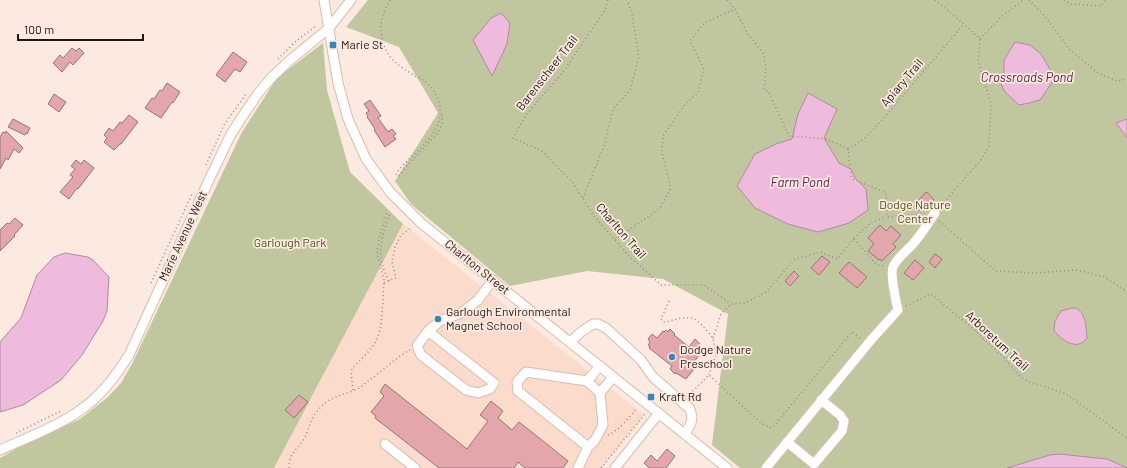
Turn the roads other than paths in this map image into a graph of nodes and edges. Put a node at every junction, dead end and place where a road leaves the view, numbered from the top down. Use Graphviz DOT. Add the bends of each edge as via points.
graph roads {
  1 [pos="324,0"];
  2 [pos="352,0"];
  3 [pos="329,28"];
  4 [pos="934,214"];
  5 [pos="493,280"];
  6 [pos="428,331"];
  7 [pos="570,342"];
  8 [pos="600,366"];
  9 [pos="613,377"];
  10 [pos="586,381"];
  11 [pos="600,393"];
  12 [pos="822,400"];
  13 [pos="659,413"];
  14 [pos="685,434"];
  15 [pos="787,442"];
  16 [pos="385,444"];
  17 [pos="588,447"];
  18 [pos="0,450"];
  19 [pos="415,468"];
  20 [pos="578,468"];
  21 [pos="615,468"];
  22 [pos="727,468"];
  23 [pos="766,468"];
  1 -- 3 [label="street, Charlton Street"];
  2 -- 3 [label="street, Marie Avenue West"];
  3 -- 5 [label="street, Charlton Street" via="338,83 348,119 366,159 390,192 421,223"];
  3 -- 18 [label="street, Marie Avenue West" via="272,77 230,136 129,355 112,380 76,413"];
  4 -- 12 [label="street" via="921,234 892,268 898,310"];
  5 -- 6 [label="street" via="472,305 461,313 440,320"];
  5 -- 7 [label="street, Charlton Street"];
  6 -- 6 [label="street" via="417,346 421,356 466,390 478,393 490,389 494,384"];
  7 -- 8 [label="street, Charlton Street"];
  7 -- 14 [label="street" via="590,326 598,324 606,328 642,360 653,377 690,409 692,418"];
  8 -- 9 [label="street, Charlton Street"];
  8 -- 10 [label="street"];
  9 -- 11 [label="street"];
  9 -- 13 [label="street, Charlton Street"];
  10 -- 11 [label="street"];
  10 -- 17 [label="street" via="526,372 517,382 518,391"];
  11 -- 17 [label="street" via="603,425"];
  12 -- 15 [label="street"];
  12 -- 15 [label="street" via="844,421 842,431 814,464"];
  13 -- 14 [label="street, Charlton Street"];
  13 -- 21 [label="street"];
  14 -- 22 [label="street, Charlton Street"];
  15 -- 23 [label="street"];
  16 -- 19 [label="street"];
  17 -- 20 [label="street"];
}
